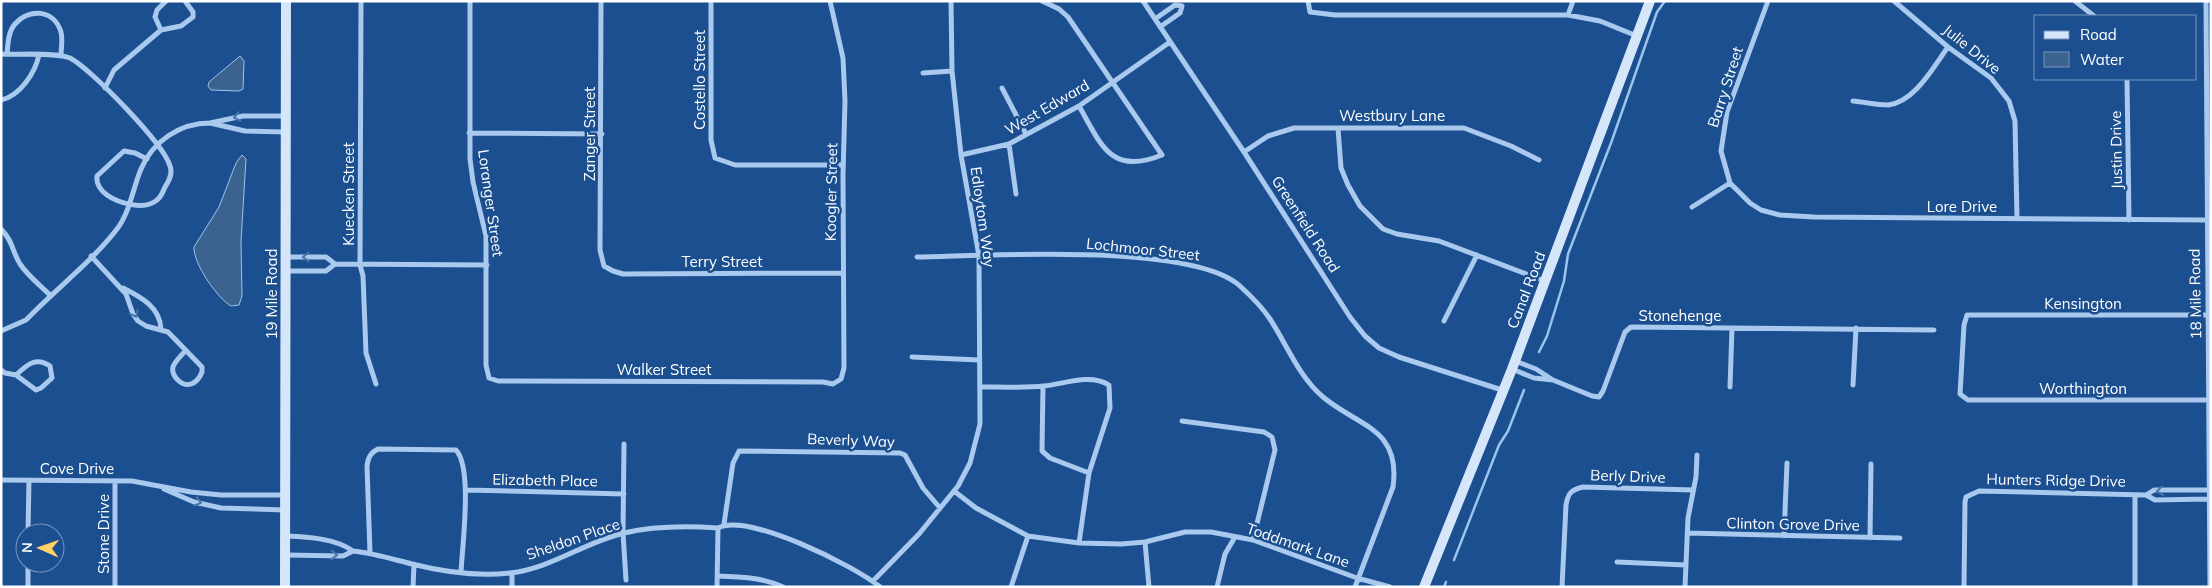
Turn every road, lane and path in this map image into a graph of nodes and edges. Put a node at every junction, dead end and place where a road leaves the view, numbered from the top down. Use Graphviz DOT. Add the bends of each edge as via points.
graph roads {
  1 [pos="166,1"];
  2 [pos="186,1"];
  3 [pos="286,1"];
  4 [pos="362,1"];
  5 [pos="470,1"];
  6 [pos="601,1"];
  7 [pos="712,1"];
  8 [pos="830,1"];
  9 [pos="951,1"];
  10 [pos="1042,1"];
  11 [pos="1143,1"];
  12 [pos="1187,1"];
  13 [pos="1308,1"];
  14 [pos="1573,1"];
  15 [pos="1650,1"];
  16 [pos="1768,1"];
  17 [pos="1894,1"];
  18 [pos="2075,1"];
  19 [pos="2206,1"];
  20 [pos="1182,6"];
  21 [pos="1568,15"];
  22 [pos="2093,15"];
  23 [pos="1155,19"];
  24 [pos="1160,27"];
  25 [pos="161,30"];
  26 [pos="1638,37"];
  27 [pos="1170,42"];
  28 [pos="1948,46"];
  29 [pos="4,54"];
  30 [pos="39,55"];
  31 [pos="61,56"];
  32 [pos="952,71"];
  33 [pos="923,73"];
  34 [pos="2127,80"];
  35 [pos="1114,82"];
  36 [pos="104,88"];
  37 [pos="1002,88"];
  38 [pos="1,100"];
  39 [pos="1853,101"];
  40 [pos="1078,106"];
  41 [pos="2209,112"];
  42 [pos="286,116"];
  43 [pos="210,123"];
  44 [pos="1338,128"];
  45 [pos="286,132"];
  46 [pos="469,132"];
  47 [pos="602,134"];
  48 [pos="1026,134"];
  49 [pos="158,144"];
  50 [pos="1009,144"];
  51 [pos="1244,152"];
  52 [pos="962,155"];
  53 [pos="147,159"];
  54 [pos="1539,160"];
  55 [pos="843,165"];
  56 [pos="1730,183"];
  57 [pos="1016,194"];
  58 [pos="129,204"];
  59 [pos="1692,207"];
  60 [pos="2017,218"];
  61 [pos="2129,220"];
  62 [pos="2206,220"];
  63 [pos="1,229"];
  64 [pos="1477,255"];
  65 [pos="91,256"];
  66 [pos="979,256"];
  67 [pos="286,257"];
  68 [pos="917,257"];
  69 [pos="336,264"];
  70 [pos="360,265"];
  71 [pos="487,265"];
  72 [pos="604,266"];
  73 [pos="286,271"];
  74 [pos="843,273"];
  75 [pos="1545,281"];
  76 [pos="120,286"];
  77 [pos="51,296"];
  78 [pos="2208,315"];
  79 [pos="1444,322"];
  80 [pos="1732,328"];
  81 [pos="1856,328"];
  82 [pos="161,329"];
  83 [pos="1934,330"];
  84 [pos="1,332"];
  85 [pos="184,349"];
  86 [pos="912,357"];
  87 [pos="979,360"];
  88 [pos="1514,365"];
  89 [pos="1,370"];
  90 [pos="16,375"];
  91 [pos="489,378"];
  92 [pos="1553,380"];
  93 [pos="838,382"];
  94 [pos="376,384"];
  95 [pos="1853,385"];
  96 [pos="1043,386"];
  97 [pos="981,387"];
  98 [pos="1730,387"];
  99 [pos="1502,390"];
  100 [pos="1960,394"];
  101 [pos="2208,400"];
  102 [pos="1182,421"];
  103 [pos="624,444"];
  104 [pos="1697,455"];
  105 [pos="1786,463"];
  106 [pos="1871,464"];
  107 [pos="1089,473"];
  108 [pos="1,480"];
  109 [pos="29,480"];
  110 [pos="115,481"];
  111 [pos="152,485"];
  112 [pos="466,490"];
  113 [pos="1693,490"];
  114 [pos="2208,490"];
  115 [pos="954,491"];
  116 [pos="624,494"];
  117 [pos="221,495"];
  118 [pos="285,495"];
  119 [pos="2135,495"];
  120 [pos="2146,496"];
  121 [pos="2208,498"];
  122 [pos="221,508"];
  123 [pos="940,508"];
  124 [pos="285,510"];
  125 [pos="28,523"];
  126 [pos="724,524"];
  127 [pos="718,528"];
  128 [pos="623,533"];
  129 [pos="1687,533"];
  130 [pos="285,536"];
  131 [pos="1028,536"];
  132 [pos="1235,536"];
  133 [pos="1784,536"];
  134 [pos="1870,538"];
  135 [pos="1900,538"];
  136 [pos="1253,540"];
  137 [pos="1145,542"];
  138 [pos="1079,543"];
  139 [pos="353,551"];
  140 [pos="370,553"];
  141 [pos="285,555"];
  142 [pos="1617,562"];
  143 [pos="414,564"];
  144 [pos="1686,565"];
  145 [pos="28,573"];
  146 [pos="461,573"];
  147 [pos="512,573"];
  148 [pos="718,576"];
  149 [pos="1357,578"];
  150 [pos="626,580"];
  151 [pos="873,581"];
  152 [pos="28,587"];
  153 [pos="115,587"];
  154 [pos="285,587"];
  155 [pos="413,587"];
  156 [pos="512,587"];
  157 [pos="717,587"];
  158 [pos="783,587"];
  159 [pos="880,587"];
  160 [pos="1011,587"];
  161 [pos="1149,587"];
  162 [pos="1217,587"];
  163 [pos="1355,587"];
  164 [pos="1390,587"];
  165 [pos="1424,587"];
  166 [pos="1562,587"];
  167 [pos="1685,587"];
  168 [pos="1964,587"];
  169 [pos="2135,587"];
  170 [pos="2210,587"];
  1 -- 25 [label="street" via="156,10 155,17"];
  2 -- 25 [label="street" via="193,18 181,26"];
  3 -- 42 [label="street, 19 Mile Road"];
  4 -- 70 [label="street, Kuecken Street"];
  5 -- 46 [label="street, Loranger Street"];
  6 -- 47 [label="street, Zanger Street"];
  7 -- 55 [label="street, Costello Street" via="711,140 715,158 735,165"];
  8 -- 55 [label="street, Koogler Street" via="842,58 845,101"];
  9 -- 32 [label="street, Edloytom Way"];
  10 -- 35 [label="street" via="1059,9 1068,18"];
  11 -- 23 [label="street, Greenfield Road"];
  12 -- 20 [label="street"];
  13 -- 21 [label="street" via="1310,12 1335,15"];
  14 -- 21 [label="street"];
  15 -- 26 [label="street, Canal Road"];
  16 -- 56 [label="street, Barry Street" via="1727,112 1721,151"];
  17 -- 28 [label="street, Julie Drive"];
  18 -- 22 [label="street"];
  19 -- 41 [label="street, 18 Mile Road"];
  20 -- 23 [label="street" via="1175,5"];
  20 -- 24 [label="street" via="1180,13"];
  21 -- 26 [label="street" via="1600,22"];
  23 -- 24 [label="street, Greenfield Road"];
  24 -- 27 [label="street, Greenfield Road"];
  25 -- 36 [label="street" via="114,70"];
  26 -- 75 [label="street, Canal Road"];
  27 -- 35 [label="street, West Edward"];
  27 -- 51 [label="street, Greenfield Road"];
  28 -- 39 [label="street" via="1905,98 1889,105"];
  28 -- 60 [label="street, Julie Drive" via="1991,78 2013,110"];
  29 -- 30 [label="street"];
  29 -- 31 [label="street" via="14,25 27,14 42,12 58,27 62,40"];
  30 -- 31 [label="street"];
  30 -- 38 [label="street" via="32,74 13,94"];
  31 -- 36 [label="street" via="81,65"];
  32 -- 33 [label="street"];
  32 -- 52 [label="street, Edloytom Way"];
  34 -- 61 [label="street, Justin Drive"];
  35 -- 40 [label="street, West Edward"];
  35 -- 40 [label="street" via="1162,155 1137,162 1113,157 1103,149"];
  36 -- 49 [label="street"];
  37 -- 48 [label="street"];
  40 -- 48 [label="street, West Edward"];
  41 -- 62 [label="street, 18 Mile Road"];
  42 -- 43 [label="street, one-way" via="243,116"];
  42 -- 45 [label="street, 19 Mile Road"];
  43 -- 45 [label="street" via="245,131"];
  43 -- 49 [label="street" via="188,126"];
  44 -- 51 [label="street, Westbury Lane" via="1280,131"];
  44 -- 54 [label="street, Westbury Lane" via="1464,128"];
  44 -- 64 [label="street" via="1341,168 1360,206 1372,221 1397,234 1439,241"];
  45 -- 67 [label="street, 19 Mile Road"];
  46 -- 47 [label="street"];
  46 -- 71 [label="street, Loranger Street" via="471,170 486,236"];
  47 -- 72 [label="street, Zanger Street" via="600,250"];
  48 -- 50 [label="street, West Edward"];
  49 -- 53 [label="street"];
  49 -- 58 [label="street" via="170,166 169,181 156,202"];
  50 -- 52 [label="street, West Edward"];
  50 -- 57 [label="street"];
  51 -- 99 [label="street, Greenfield Road" via="1365,336 1379,348 1399,357"];
  52 -- 66 [label="street, Edloytom Way"];
  53 -- 58 [label="street"];
  53 -- 58 [label="street" via="124,151 96,176 96,182 104,193"];
  55 -- 74 [label="street, Koogler Street"];
  56 -- 59 [label="street"];
  56 -- 60 [label="street, Lore Drive" via="1750,203 1780,215"];
  58 -- 65 [label="street" via="117,228"];
  60 -- 61 [label="street, Lore Drive"];
  61 -- 62 [label="street, Lore Drive"];
  62 -- 78 [label="street, 18 Mile Road"];
  63 -- 77 [label="street" via="9,237 25,271"];
  64 -- 75 [label="street"];
  64 -- 79 [label="street"];
  65 -- 76 [label="street"];
  65 -- 77 [label="street"];
  66 -- 68 [label="street, Lochmoor Street"];
  66 -- 87 [label="street, Edloytom Way"];
  66 -- 149 [label="street, Lochmoor Street" via="1093,255 1172,262 1201,267 1238,284 1270,319 1304,375 1322,396 1377,433 1393,457 1393,487"];
  69 -- 67 [label="street, one-way" via="326,258"];
  67 -- 73 [label="street, 19 Mile Road"];
  69 -- 70 [label="street"];
  69 -- 73 [label="street" via="326,271"];
  70 -- 71 [label="street"];
  70 -- 94 [label="street, Kuecken Street" via="366,353"];
  71 -- 91 [label="street, Loranger Street" via="486,366"];
  72 -- 74 [label="street, Terry Street" via="622,274"];
  73 -- 118 [label="street, 19 Mile Road"];
  74 -- 93 [label="street, Koogler Street" via="844,368"];
  75 -- 88 [label="street, Canal Road"];
  76 -- 82 [label="street" via="146,300 158,315"];
  76 -- 82 [label="street, one-way" via="138,321"];
  77 -- 84 [label="street" via="26,320"];
  78 -- 100 [label="street, Kensington" via="1967,316"];
  78 -- 101 [label="street, 18 Mile Road"];
  80 -- 81 [label="street, Stonehenge"];
  80 -- 92 [label="street, Stonehenge" via="1631,328 1625,332 1599,397"];
  80 -- 98 [label="street"];
  81 -- 83 [label="street, Stonehenge"];
  81 -- 95 [label="street"];
  82 -- 85 [label="street"];
  85 -- 85 [label="street" via="173,369 182,384 188,385 198,380 202,367"];
  86 -- 87 [label="street"];
  87 -- 97 [label="street, Edloytom Way"];
  88 -- 92 [label="street, Stonehenge" via="1536,369"];
  88 -- 92 [label="street, Stonehenge" via="1534,378"];
  88 -- 99 [label="street, Canal Road"];
  89 -- 90 [label="street"];
  90 -- 90 [label="street" via="36,390 52,378 50,366 40,361 29,363"];
  91 -- 93 [label="street, Walker Street" via="498,381"];
  96 -- 97 [label="street"];
  96 -- 107 [label="street" via="1042,450 1050,458"];
  96 -- 107 [label="street" via="1089,380 1109,385 1110,408"];
  97 -- 115 [label="street, Edloytom Way" via="976,442 965,475"];
  99 -- 165 [label="street, Canal Road"];
  100 -- 101 [label="street, Worthington" via="1968,400"];
  101 -- 114 [label="street, 18 Mile Road"];
  102 -- 136 [label="street" via="1264,432 1272,436 1275,450"];
  103 -- 116 [label="street"];
  104 -- 113 [label="street"];
  105 -- 133 [label="street"];
  106 -- 134 [label="street"];
  107 -- 138 [label="street"];
  108 -- 109 [label="street, Cove Drive"];
  109 -- 110 [label="street, Cove Drive"];
  109 -- 125 [label="street"];
  110 -- 111 [label="street, Cove Drive"];
  110 -- 153 [label="street, Stone Drive"];
  111 -- 117 [label="street, Cove Drive"];
  111 -- 122 [label="street, Cove Drive, one-way" via="194,502"];
  112 -- 116 [label="street, Elizabeth Place"];
  112 -- 140 [label="street" via="463,463 456,450 378,449 372,452 367,466"];
  112 -- 146 [label="street"];
  113 -- 129 [label="street"];
  113 -- 166 [label="street, Berly Drive" via="1583,487 1572,490 1566,506"];
  114 -- 120 [label="street, Hunters Ridge Drive, one-way" via="2154,490"];
  114 -- 121 [label="street, 18 Mile Road"];
  115 -- 123 [label="street, Edloytom Way"];
  115 -- 131 [label="street" via="976,508"];
  116 -- 128 [label="street"];
  117 -- 118 [label="street, Cove Drive"];
  117 -- 122 [label="street"];
  118 -- 124 [label="street, 19 Mile Road"];
  119 -- 120 [label="street, Hunters Ridge Drive"];
  119 -- 168 [label="street, Hunters Ridge Drive" via="1979,490 1966,497"];
  119 -- 169 [label="street"];
  120 -- 121 [label="street, Hunters Ridge Drive" via="2155,500"];
  121 -- 170 [label="street, 18 Mile Road"];
  122 -- 124 [label="street, Cove Drive"];
  123 -- 126 [label="street, Beverly Way" via="900,453 739,451 733,463"];
  123 -- 151 [label="street"];
  124 -- 130 [label="street, 19 Mile Road"];
  126 -- 127 [label="street"];
  126 -- 151 [label="street" via="786,537"];
  127 -- 128 [label="street, Sheldon Place" via="667,528"];
  127 -- 148 [label="street"];
  128 -- 147 [label="street, Sheldon Place"];
  128 -- 150 [label="street"];
  129 -- 133 [label="street, Clinton Grove Drive"];
  129 -- 144 [label="street"];
  130 -- 139 [label="street, Sheldon Place" via="305,536 345,545"];
  130 -- 141 [label="street, 19 Mile Road"];
  131 -- 138 [label="street"];
  131 -- 160 [label="street"];
  132 -- 136 [label="street, Toddmark Lane"];
  132 -- 137 [label="street, Toddmark Lane" via="1185,532"];
  132 -- 162 [label="street" via="1225,554"];
  133 -- 134 [label="street, Clinton Grove Drive"];
  134 -- 135 [label="street, Clinton Grove Drive"];
  136 -- 149 [label="street, Toddmark Lane"];
  137 -- 138 [label="street, Toddmark Lane"];
  137 -- 161 [label="street"];
  139 -- 140 [label="street, Sheldon Place"];
  141 -- 139 [label="street, Sheldon Place, one-way" via="343,556"];
  140 -- 143 [label="street, Sheldon Place"];
  141 -- 154 [label="street, 19 Mile Road"];
  142 -- 144 [label="street"];
  143 -- 146 [label="street, Sheldon Place"];
  143 -- 155 [label="street"];
  144 -- 167 [label="street"];
  145 -- 152 [label="street"];
  146 -- 147 [label="street, Sheldon Place"];
  147 -- 156 [label="street"];
  148 -- 157 [label="street"];
  148 -- 158 [label="street" via="750,577"];
  149 -- 163 [label="street, Lochmoor Street"];
  149 -- 164 [label="street, Toddmark Lane"];
  151 -- 159 [label="street"];
}
